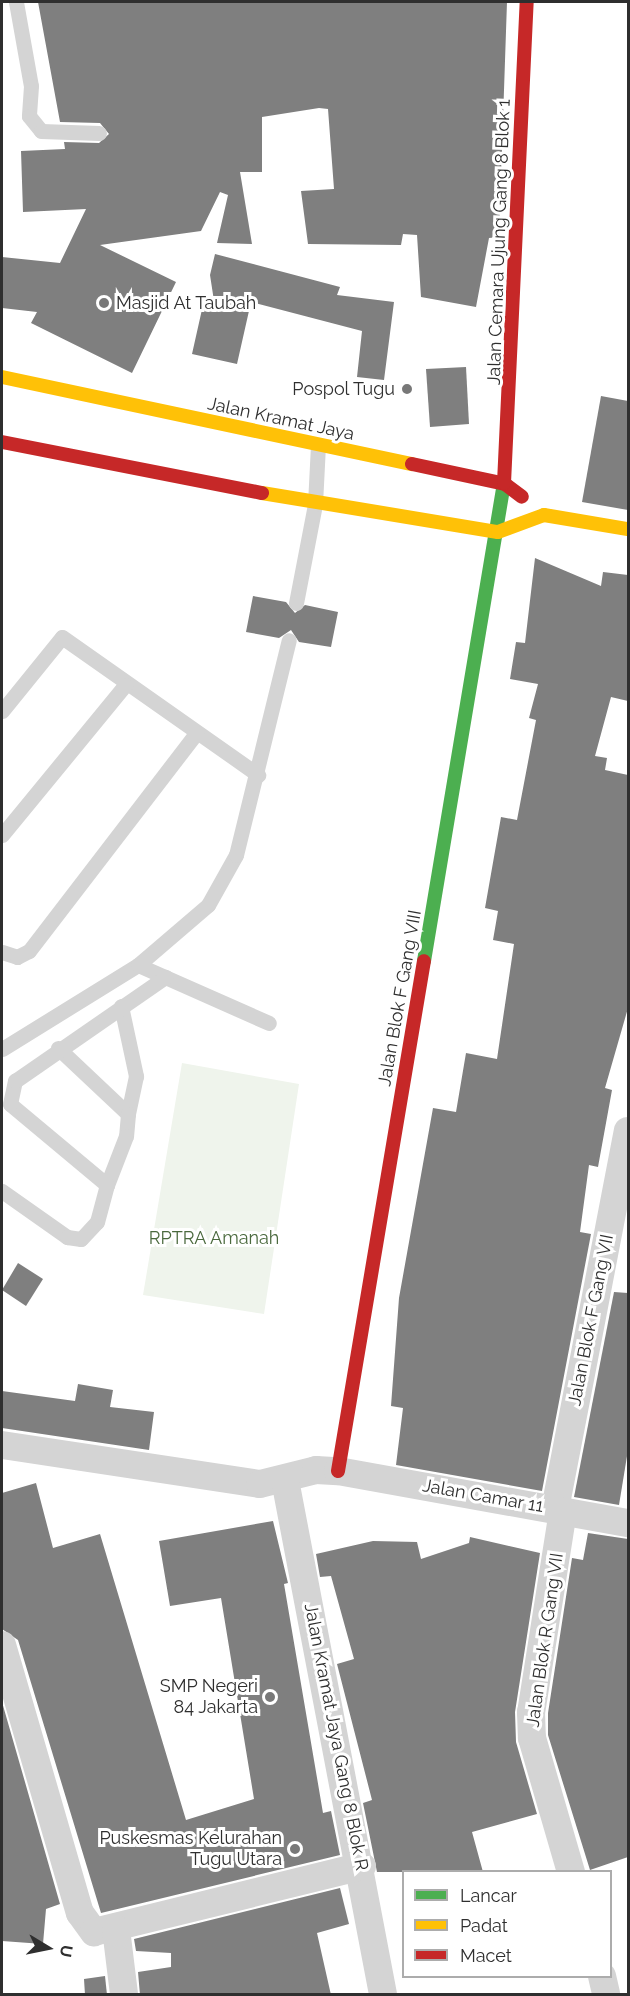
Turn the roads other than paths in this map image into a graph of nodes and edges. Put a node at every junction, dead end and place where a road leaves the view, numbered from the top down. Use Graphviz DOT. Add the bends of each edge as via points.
graph roads {
  1 [pos="16,2"];
  2 [pos="527,2"];
  3 [pos="99,133"];
  4 [pos="2,377"];
  5 [pos="2,442"];
  6 [pos="318,445"];
  7 [pos="505,484"];
  8 [pos="315,504"];
  9 [pos="544,515"];
  10 [pos="628,529"];
  11 [pos="498,532"];
  12 [pos="296,603"];
  13 [pos="289,640"];
  14 [pos="125,685"];
  15 [pos="2,711"];
  16 [pos="196,733"];
  17 [pos="258,775"];
  18 [pos="2,835"];
  19 [pos="2,952"];
  20 [pos="138,965"];
  21 [pos="165,977"];
  22 [pos="121,1006"];
  23 [pos="269,1023"];
  24 [pos="58,1048"];
  25 [pos="2,1049"];
  26 [pos="128,1114"];
  27 [pos="628,1131"];
  28 [pos="107,1185"];
  29 [pos="2,1191"];
  30 [pos="2,1445"];
  31 [pos="338,1471"];
  32 [pos="285,1480"];
  33 [pos="559,1510"];
  34 [pos="628,1523"];
  35 [pos="2,1645"];
  36 [pos="362,1866"];
  37 [pos="570,1870"];
  38 [pos="116,1929"];
  39 [pos="602,1978"];
  40 [pos="124,1995"];
  41 [pos="383,1995"];
  42 [pos="606,1995"];
  1 -- 3 [label="lane" via="32,86 29,116 41,131"];
  2 -- 7 [label="street, Jalan Cemara Ujung Gang 8 Blok 1"];
  4 -- 6 [label="street, Jalan Kramat Jaya"];
  5 -- 8 [label="street, Jalan Kramat Jaya"];
  6 -- 7 [label="street, Jalan Kramat Jaya"];
  6 -- 8 [label="lane"];
  7 -- 9 [label="street, Jalan Kramat Jaya"];
  7 -- 11 [label="street, Jalan Cemara Ujung Gang 8 Blok 1"];
  8 -- 11 [label="street, Jalan Kramat Jaya"];
  8 -- 12 [label="lane"];
  9 -- 10 [label="street, Jalan Kramat Jaya"];
  9 -- 11 [label="street, Jalan Kramat Jaya"];
  11 -- 31 [label="street, Jalan Blok F Gang VIII"];
  13 -- 17 [label="lane"];
  14 -- 15 [label="lane" via="62,637"];
  14 -- 16 [label="lane"];
  14 -- 18 [label="lane"];
  16 -- 17 [label="lane"];
  16 -- 19 [label="lane" via="29,951 17,957"];
  17 -- 20 [label="lane" via="236,855 208,905"];
  20 -- 21 [label="lane"];
  20 -- 25 [label="lane"];
  21 -- 22 [label="lane"];
  21 -- 23 [label="lane"];
  22 -- 24 [label="lane"];
  22 -- 26 [label="lane" via="136,1076"];
  24 -- 26 [label="lane"];
  24 -- 28 [label="lane" via="15,1081 10,1104"];
  26 -- 28 [label="lane" via="126,1136"];
  27 -- 33 [label="street, Jalan Blok F Gang VII"];
  28 -- 29 [label="lane" via="97,1222 81,1239 67,1237"];
  30 -- 32 [label="street, Jalan Camar 11" via="260,1484"];
  31 -- 32 [label="street, Jalan Camar 11" via="316,1470"];
  31 -- 33 [label="street, Jalan Camar 11"];
  32 -- 36 [label="street, Jalan Kramat Jaya Gang 8 Blok R"];
  33 -- 34 [label="street, Jalan Camar 11"];
  33 -- 37 [label="street, Jalan Blok R Gang VII" via="531,1712 532,1738"];
  35 -- 38 [label="street" via="80,1913 94,1932"];
  36 -- 38 [label="street"];
  36 -- 41 [label="street, Jalan Kramat Jaya Gang 8 Blok R"];
  38 -- 40 [label="street"];
  39 -- 42 [label="street"];
}
